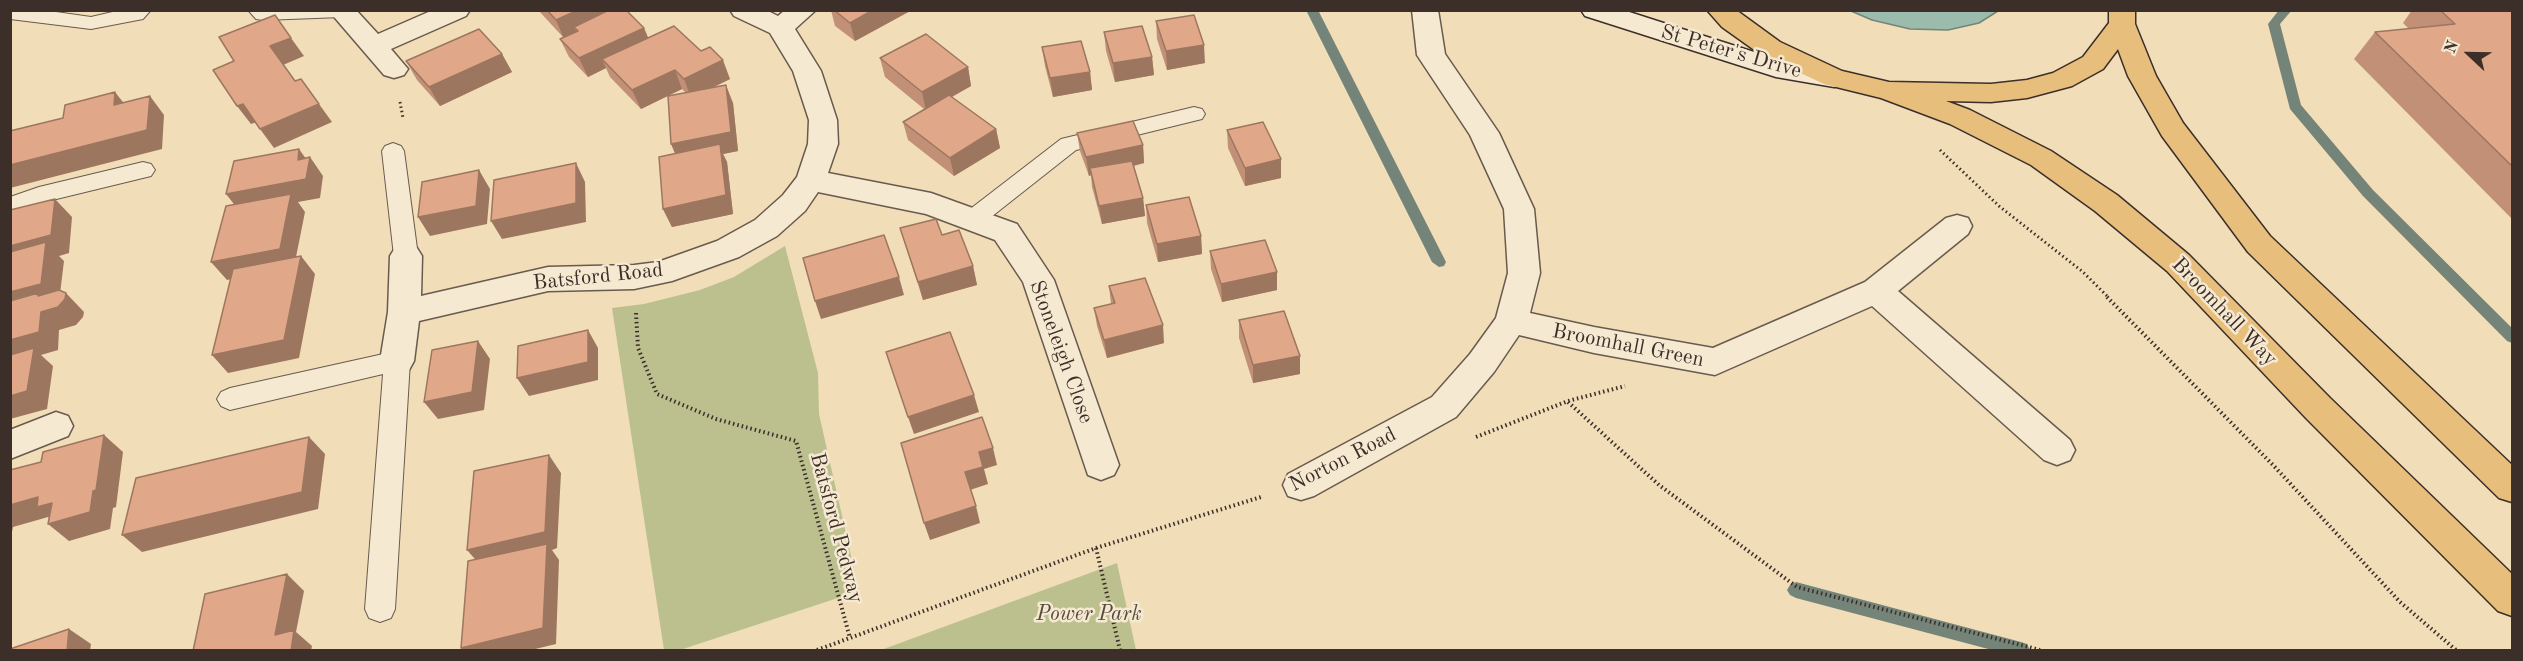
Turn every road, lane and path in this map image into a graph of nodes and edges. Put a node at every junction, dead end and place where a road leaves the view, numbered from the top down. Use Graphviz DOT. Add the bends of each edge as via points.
graph roads {
  1 [pos="141,10"];
  2 [pos="258,10"];
  3 [pos="457,10"];
  4 [pos="743,10"];
  5 [pos="1425,10"];
  6 [pos="1594,10"];
  7 [pos="1720,10"];
  8 [pos="342,11"];
  9 [pos="10,13"];
  10 [pos="2122,17"];
  11 [pos="792,19"];
  12 [pos="373,46"];
  13 [pos="394,69"];
  14 [pos="1834,78"];
  15 [pos="1889,91"];
  16 [pos="1194,114"];
  17 [pos="393,151"];
  18 [pos="143,170"];
  19 [pos="811,180"];
  20 [pos="10,206"];
  21 [pos="1999,206"];
  22 [pos="973,219"];
  23 [pos="1957,226"];
  24 [pos="406,256"];
  25 [pos="634,277"];
  26 [pos="1875,291"];
  27 [pos="404,312"];
  28 [pos="1510,321"];
  29 [pos="397,361"];
  30 [pos="1636,383"];
  31 [pos="230,399"];
  32 [pos="1568,401"];
  33 [pos="56,426"];
  34 [pos="1469,439"];
  35 [pos="10,445"];
  36 [pos="2057,450"];
  37 [pos="1101,465"];
  38 [pos="1301,485"];
  39 [pos="2512,487"];
  40 [pos="1096,548"];
  41 [pos="2512,599"];
  42 [pos="380,609"];
  43 [pos="850,638"];
  44 [pos="817,651"];
  45 [pos="1120,651"];
  46 [pos="2040,651"];
  47 [pos="2456,651"];
  1 -- 9 [label="lane" via="91,23"];
  2 -- 8 [label="lane" via="263,14"];
  3 -- 12 [label="street"];
  4 -- 11 [label="street, Batsford Road"];
  5 -- 28 [label="street, Norton Road" via="1431,56 1484,133 1518,209 1524,273"];
  6 -- 14 [label="street, St Peter's Drive" via="1776,68"];
  7 -- 14 [label="highway" via="1770,48"];
  8 -- 12 [label="street"];
  10 -- 15 [label="highway" via="2094,63 2062,80 1992,93"];
  10 -- 39 [label="highway" via="2142,76 2172,129 2259,244"];
  11 -- 19 [label="street, Batsford Road" via="823,120 823,144"];
  12 -- 13 [label="street"];
  14 -- 15 [label="highway"];
  15 -- 41 [label="highway, Broomhall Way" via="1960,117 2042,158 2115,211 2178,263"];
  16 -- 22 [label="lane" via="1069,144"];
  17 -- 24 [label="lane"];
  18 -- 20 [label="lane" via="39,195"];
  19 -- 22 [label="street, Stoneleigh Close" via="931,204"];
  19 -- 25 [label="street, Batsford Road" via="794,203 766,228 728,249 661,273"];
  21 -- 47 [label="path" via="2083,272 2273,465 2400,602"];
  22 -- 37 [label="street, Stoneleigh Close" via="1006,232 1038,280"];
  23 -- 26 [label="street, Broomhall Green"];
  24 -- 27 [label="street"];
  25 -- 27 [label="street, Batsford Road" via="548,279"];
  25 -- 43 [label="path, Batsford Pedway" via="638,348 657,394 716,419 796,441"];
  26 -- 28 [label="street, Broomhall Green" via="1715,363"];
  26 -- 36 [label="street"];
  27 -- 29 [label="street"];
  28 -- 38 [label="street, Norton Road" via="1482,363 1444,407"];
  29 -- 31 [label="lane"];
  29 -- 42 [label="lane"];
  30 -- 32 [label="path"];
  32 -- 34 [label="path"];
  32 -- 46 [label="path" via="1659,485 1797,587"];
  33 -- 35 [label="street"];
  38 -- 40 [label="path, Norton Road"];
  40 -- 43 [label="path, Norton Road"];
  40 -- 45 [label="path"];
  43 -- 44 [label="path, Norton Road"];
}
